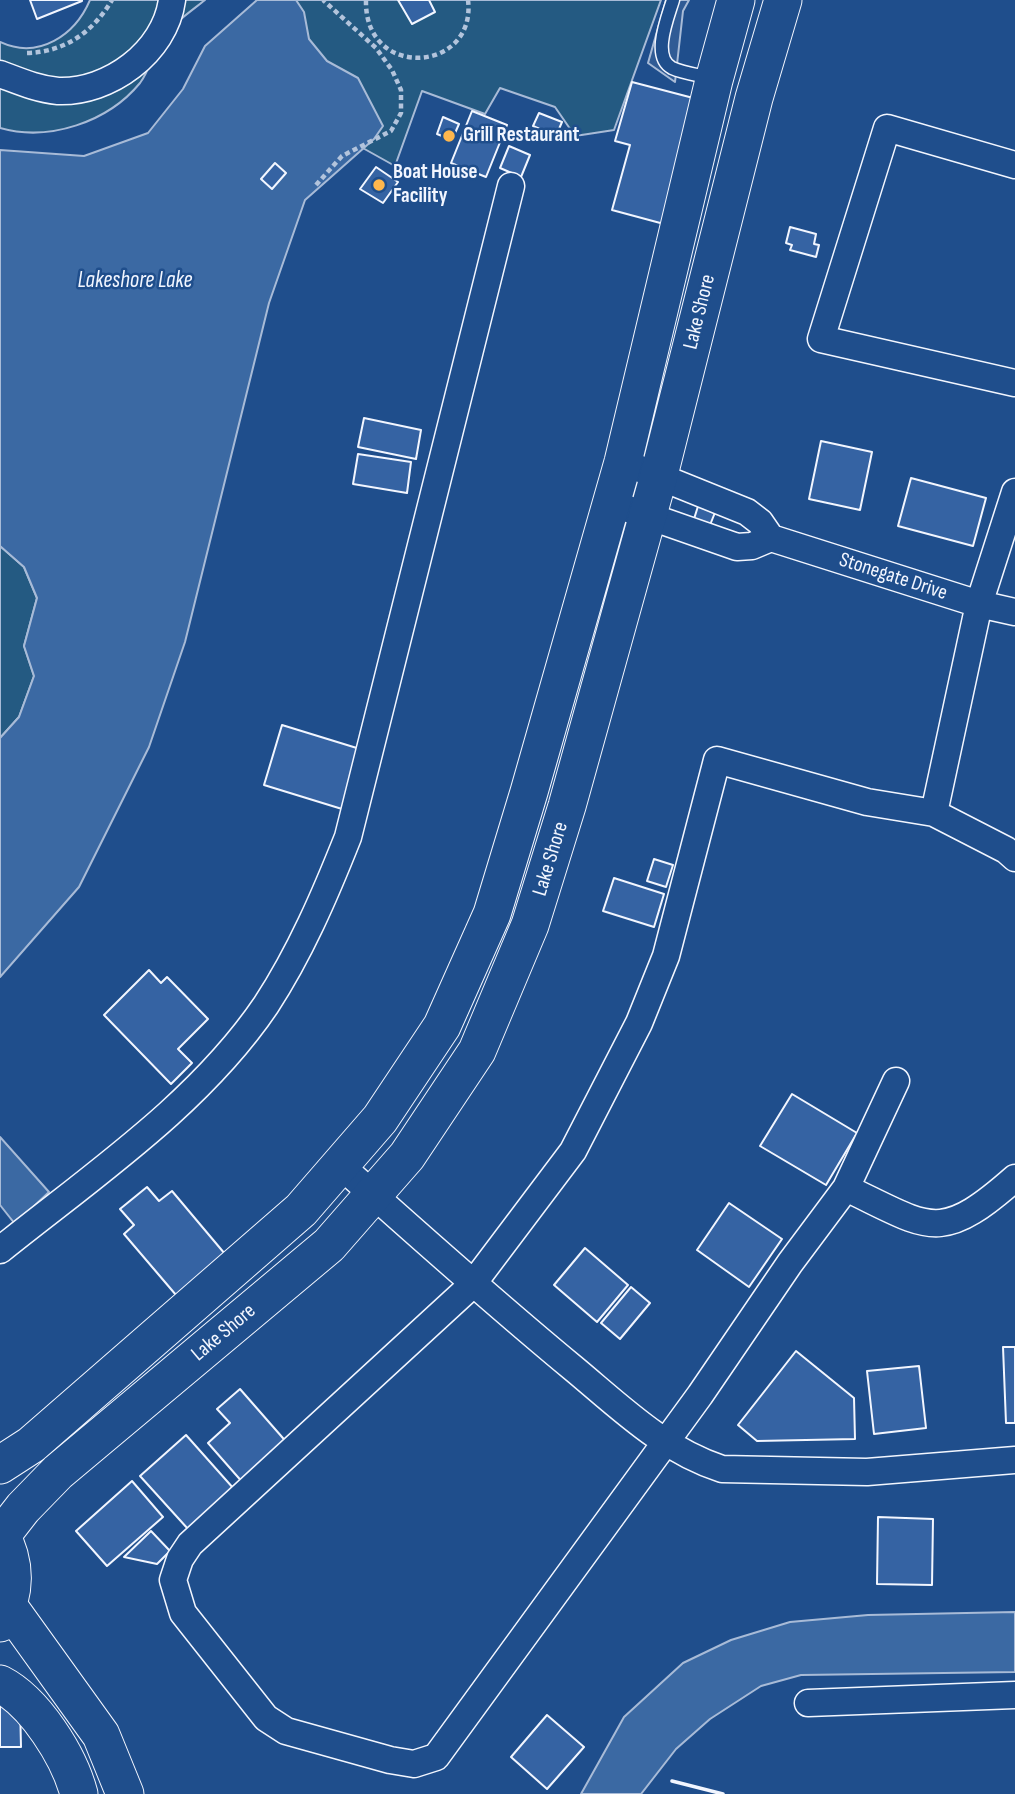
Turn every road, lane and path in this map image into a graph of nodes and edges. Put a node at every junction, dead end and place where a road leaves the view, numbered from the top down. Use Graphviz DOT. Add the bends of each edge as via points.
graph roads {
  1 [pos="112,0"];
  2 [pos="172,0"];
  3 [pos="323,0"];
  4 [pos="366,0"];
  5 [pos="468,0"];
  6 [pos="673,0"];
  7 [pos="736,0"];
  8 [pos="783,0"];
  9 [pos="18,51"];
  10 [pos="0,74"];
  11 [pos="714,80"];
  12 [pos="696,157"];
  13 [pos="1015,165"];
  14 [pos="736,168"];
  15 [pos="316,186"];
  16 [pos="511,186"];
  17 [pos="1015,383"];
  18 [pos="623,462"];
  19 [pos="670,480"];
  20 [pos="1015,492"];
  21 [pos="611,503"];
  22 [pos="657,519"];
  23 [pos="771,538"];
  24 [pos="979,604"];
  25 [pos="1015,612"];
  26 [pos="934,813"];
  27 [pos="1015,858"];
  28 [pos="896,1081"];
  29 [pos="340,1165"];
  30 [pos="1015,1178"];
  31 [pos="846,1188"];
  32 [pos="374,1196"];
  33 [pos="0,1250"];
  34 [pos="472,1285"];
  35 [pos="664,1443"];
  36 [pos="1015,1460"];
  37 [pos="0,1465"];
  38 [pos="1,1534"];
  39 [pos="4,1615"];
  40 [pos="0,1684"];
  41 [pos="1015,1696"];
  42 [pos="808,1703"];
  43 [pos="79,1794"];
  44 [pos="125,1794"];
  1 -- 9 [label="path" via="100,20 77,40 52,50"];
  2 -- 10 [label="street" via="151,47 105,83 59,91"];
  3 -- 15 [label="path" via="376,48 392,71 401,90 401,113 391,131 342,156"];
  4 -- 5 [label="path" via="370,30 380,43 393,53 417,58 442,53 456,41 465,26"];
  6 -- 11 [label="lane" via="663,36 664,58 670,67"];
  7 -- 11 [label="street, Lake Shore"];
  8 -- 14 [label="street, Lake Shore"];
  11 -- 12 [label="street, Lake Shore"];
  12 -- 14 [label="street"];
  12 -- 18 [label="street, Lake Shore"];
  13 -- 17 [label="street" via="887,128 821,339"];
  14 -- 19 [label="street, Lake Shore"];
  16 -- 33 [label="street" via="348,838 323,901 266,1004 225,1057 156,1124"];
  18 -- 19 [label="street, Stonegate Drive"];
  18 -- 21 [label="street, Lake Shore"];
  19 -- 22 [label="street, Lake Shore"];
  19 -- 23 [label="street, Stonegate Drive" via="747,512"];
  20 -- 24 [label="street"];
  21 -- 22 [label="street"];
  21 -- 29 [label="street, Lake Shore" via="492,914 442,1026 380,1119"];
  22 -- 23 [label="street" via="737,547"];
  22 -- 32 [label="street, Lake Shore" via="530,925 477,1051 407,1156"];
  23 -- 24 [label="street, Stonegate Drive"];
  24 -- 25 [label="street, Stonegate Drive"];
  24 -- 26 [label="street"];
  26 -- 27 [label="street"];
  26 -- 34 [label="street" via="867,802 717,760 666,956 639,1023 573,1151"];
  28 -- 31 [label="street"];
  29 -- 32 [label="street"];
  29 -- 37 [label="street, Lake Shore" via="301,1210 31,1445"];
  30 -- 31 [label="street" via="979,1210 949,1223 911,1219"];
  31 -- 35 [label="street"];
  32 -- 34 [label="street"];
  32 -- 38 [label="street, Lake Shore" via="329,1245 58,1472"];
  34 -- 35 [label="street"];
  34 -- 35 [label="street" via="190,1544 180,1559 173,1580 183,1613 266,1718 286,1731 390,1760 414,1764 436,1757"];
  35 -- 36 [label="street" via="722,1469 867,1472"];
  38 -- 39 [label="street" via="12,1570"];
  39 -- 44 [label="street" via="101,1735"];
  40 -- 43 [label="street" via="54,1737"];
  41 -- 42 [label="street"];
}
